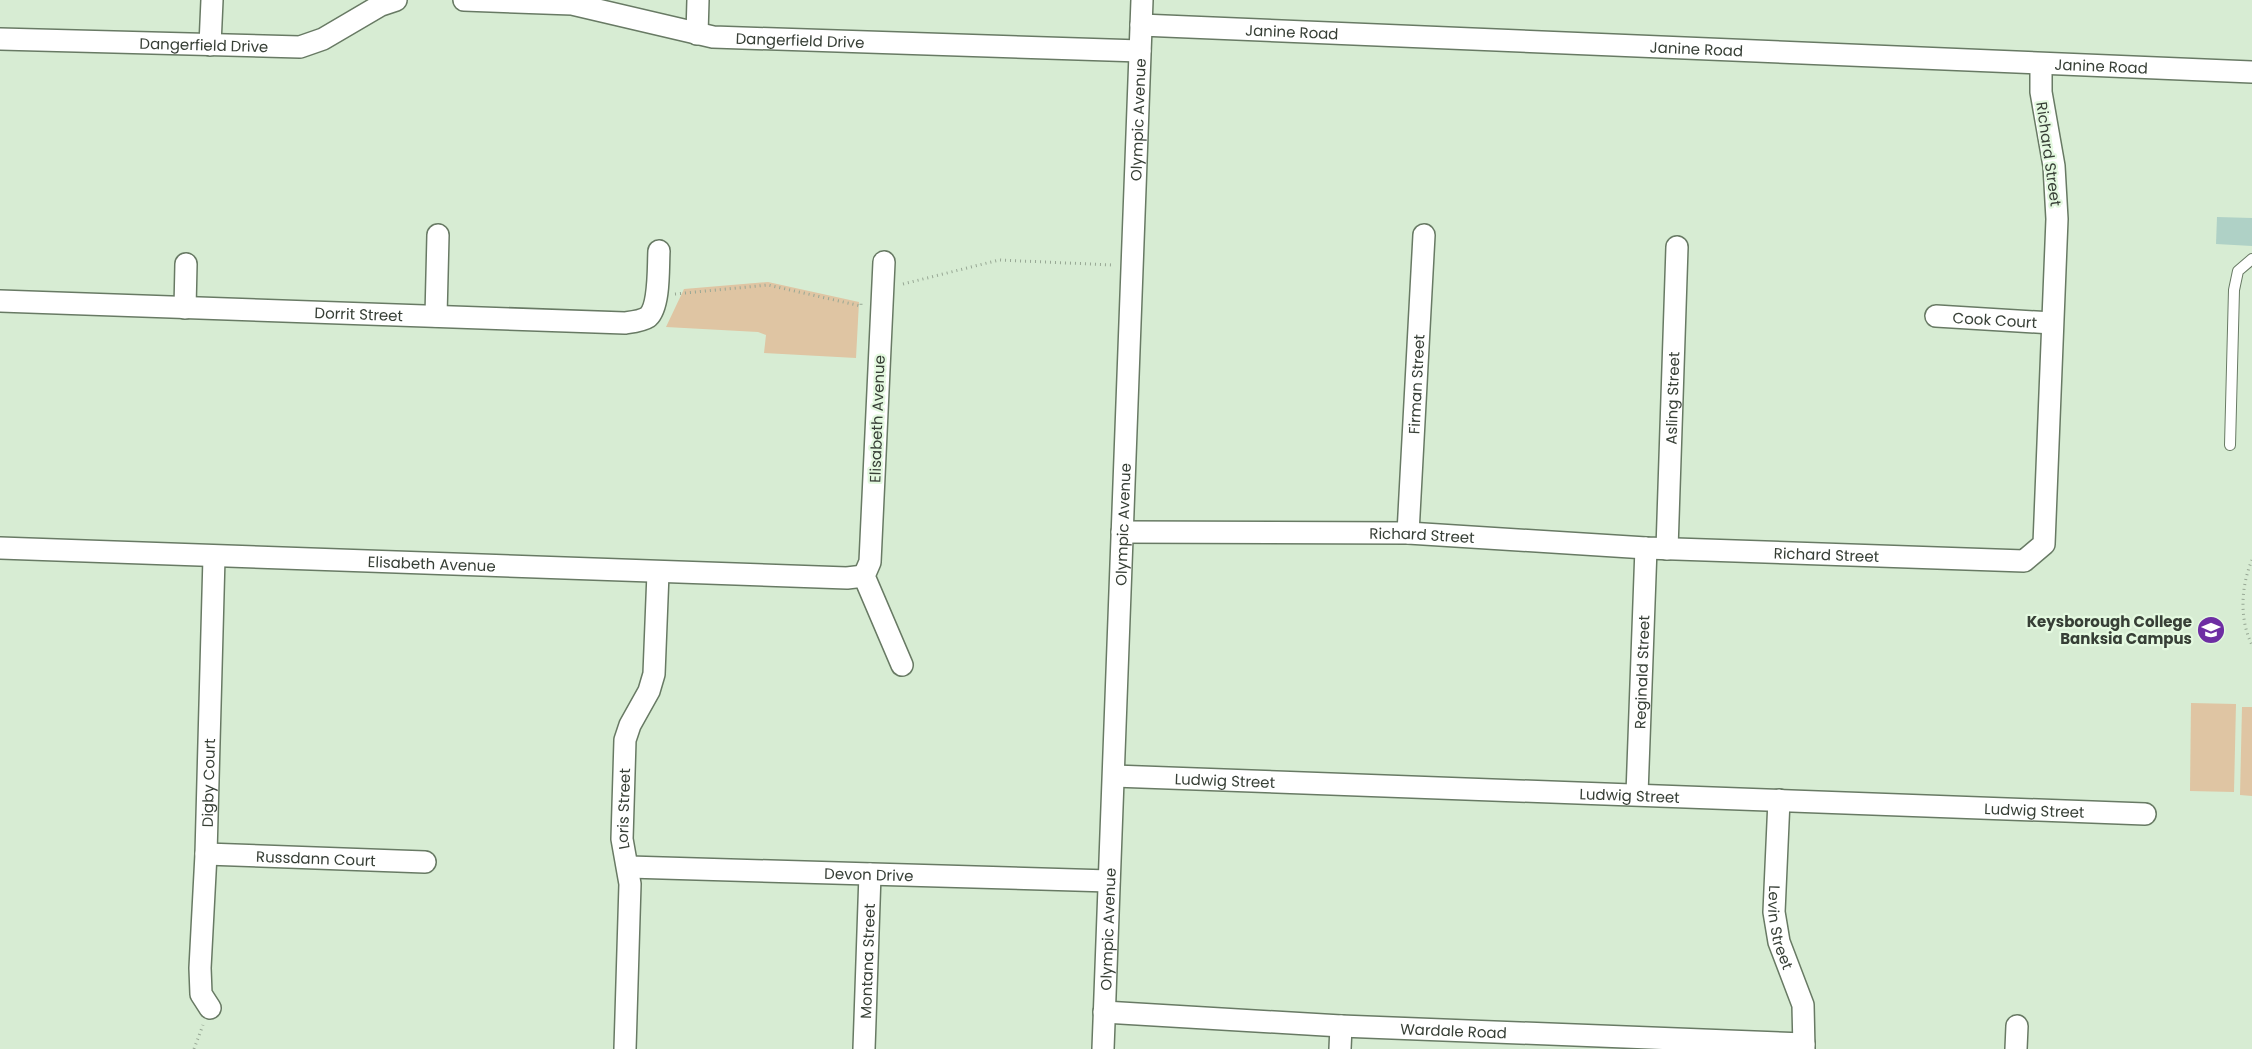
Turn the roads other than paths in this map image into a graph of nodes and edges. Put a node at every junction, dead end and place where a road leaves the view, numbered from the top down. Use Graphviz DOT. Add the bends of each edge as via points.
graph roads {
  1 [pos="212,0"];
  2 [pos="396,0"];
  3 [pos="464,0"];
  4 [pos="698,0"];
  5 [pos="1142,0"];
  6 [pos="1141,25"];
  7 [pos="697,34"];
  8 [pos="0,39"];
  9 [pos="210,46"];
  10 [pos="1140,51"];
  11 [pos="2041,64"];
  12 [pos="2252,72"];
  13 [pos="438,235"];
  14 [pos="1424,235"];
  15 [pos="1677,247"];
  16 [pos="659,251"];
  17 [pos="2252,259"];
  18 [pos="884,262"];
  19 [pos="186,264"];
  20 [pos="0,301"];
  21 [pos="186,308"];
  22 [pos="436,316"];
  23 [pos="1936,316"];
  24 [pos="2052,323"];
  25 [pos="2230,445"];
  26 [pos="1122,532"];
  27 [pos="1408,533"];
  28 [pos="0,548"];
  29 [pos="1646,548"];
  30 [pos="1667,549"];
  31 [pos="214,557"];
  32 [pos="658,573"];
  33 [pos="864,576"];
  34 [pos="902,666"];
  35 [pos="1114,776"];
  36 [pos="1637,794"];
  37 [pos="1779,800"];
  38 [pos="2145,814"];
  39 [pos="206,854"];
  40 [pos="425,862"];
  41 [pos="629,866"];
  42 [pos="870,874"];
  43 [pos="1109,881"];
  44 [pos="210,1008"];
  45 [pos="1104,1012"];
  46 [pos="1341,1026"];
  47 [pos="2017,1026"];
  48 [pos="1565,1042"];
  49 [pos="1804,1046"];
  50 [pos="625,1049"];
  51 [pos="864,1049"];
  52 [pos="1103,1049"];
  53 [pos="1340,1049"];
  54 [pos="2016,1049"];
  1 -- 9 [label="street"];
  2 -- 9 [label="street, Dangerfield Drive" via="323,39 300,47"];
  3 -- 7 [label="street, Dangerfield Drive" via="578,5"];
  4 -- 7 [label="street"];
  5 -- 6 [label="street, Olympic Avenue"];
  6 -- 10 [label="street, Olympic Avenue"];
  6 -- 11 [label="street, Janine Road"];
  7 -- 10 [label="street, Dangerfield Drive"];
  8 -- 9 [label="street, Dangerfield Drive"];
  10 -- 26 [label="street, Olympic Avenue"];
  11 -- 12 [label="street, Janine Road"];
  11 -- 24 [label="street, Richard Street" via="2041,92 2054,166 2057,219"];
  13 -- 22 [label="street"];
  14 -- 27 [label="street, Firman Street"];
  15 -- 30 [label="street, Asling Street"];
  16 -- 22 [label="street, Dorrit Street" via="656,296 652,312 646,318 625,323"];
  17 -- 25 [label="lane" via="2238,271 2234,290"];
  18 -- 33 [label="street, Elisabeth Avenue" via="870,562"];
  19 -- 21 [label="street"];
  20 -- 21 [label="street, Dorrit Street"];
  21 -- 22 [label="street, Dorrit Street"];
  23 -- 24 [label="street, Cook Court"];
  24 -- 30 [label="street, Richard Street" via="2044,544 2024,561"];
  26 -- 27 [label="street, Richard Street"];
  26 -- 35 [label="street, Olympic Avenue"];
  27 -- 29 [label="street, Richard Street"];
  28 -- 31 [label="street, Elisabeth Avenue"];
  29 -- 30 [label="street, Richard Street"];
  29 -- 36 [label="street, Reginald Street"];
  31 -- 32 [label="street, Elisabeth Avenue"];
  31 -- 39 [label="street, Digby Court"];
  32 -- 33 [label="street, Elisabeth Avenue"];
  32 -- 41 [label="street, Loris Street" via="654,674 625,740 622,839"];
  33 -- 34 [label="street"];
  35 -- 36 [label="street, Ludwig Street"];
  35 -- 43 [label="street, Olympic Avenue"];
  36 -- 37 [label="street, Ludwig Street"];
  37 -- 38 [label="street, Ludwig Street"];
  37 -- 49 [label="street, Levin Street" via="1774,912 1779,942 1804,1005"];
  39 -- 40 [label="street, Russdann Court"];
  39 -- 44 [label="street, Digby Court" via="200,968 201,994"];
  41 -- 42 [label="street, Devon Drive"];
  41 -- 50 [label="street, Loris Street"];
  42 -- 43 [label="street, Devon Drive"];
  42 -- 51 [label="street, Montana Street"];
  43 -- 45 [label="street, Olympic Avenue"];
  45 -- 46 [label="street, Wardale Road"];
  45 -- 52 [label="street, Olympic Avenue"];
  46 -- 48 [label="street, Wardale Road"];
  46 -- 53 [label="street"];
  47 -- 54 [label="street"];
  48 -- 49 [label="street, Wardale Road"];
}
